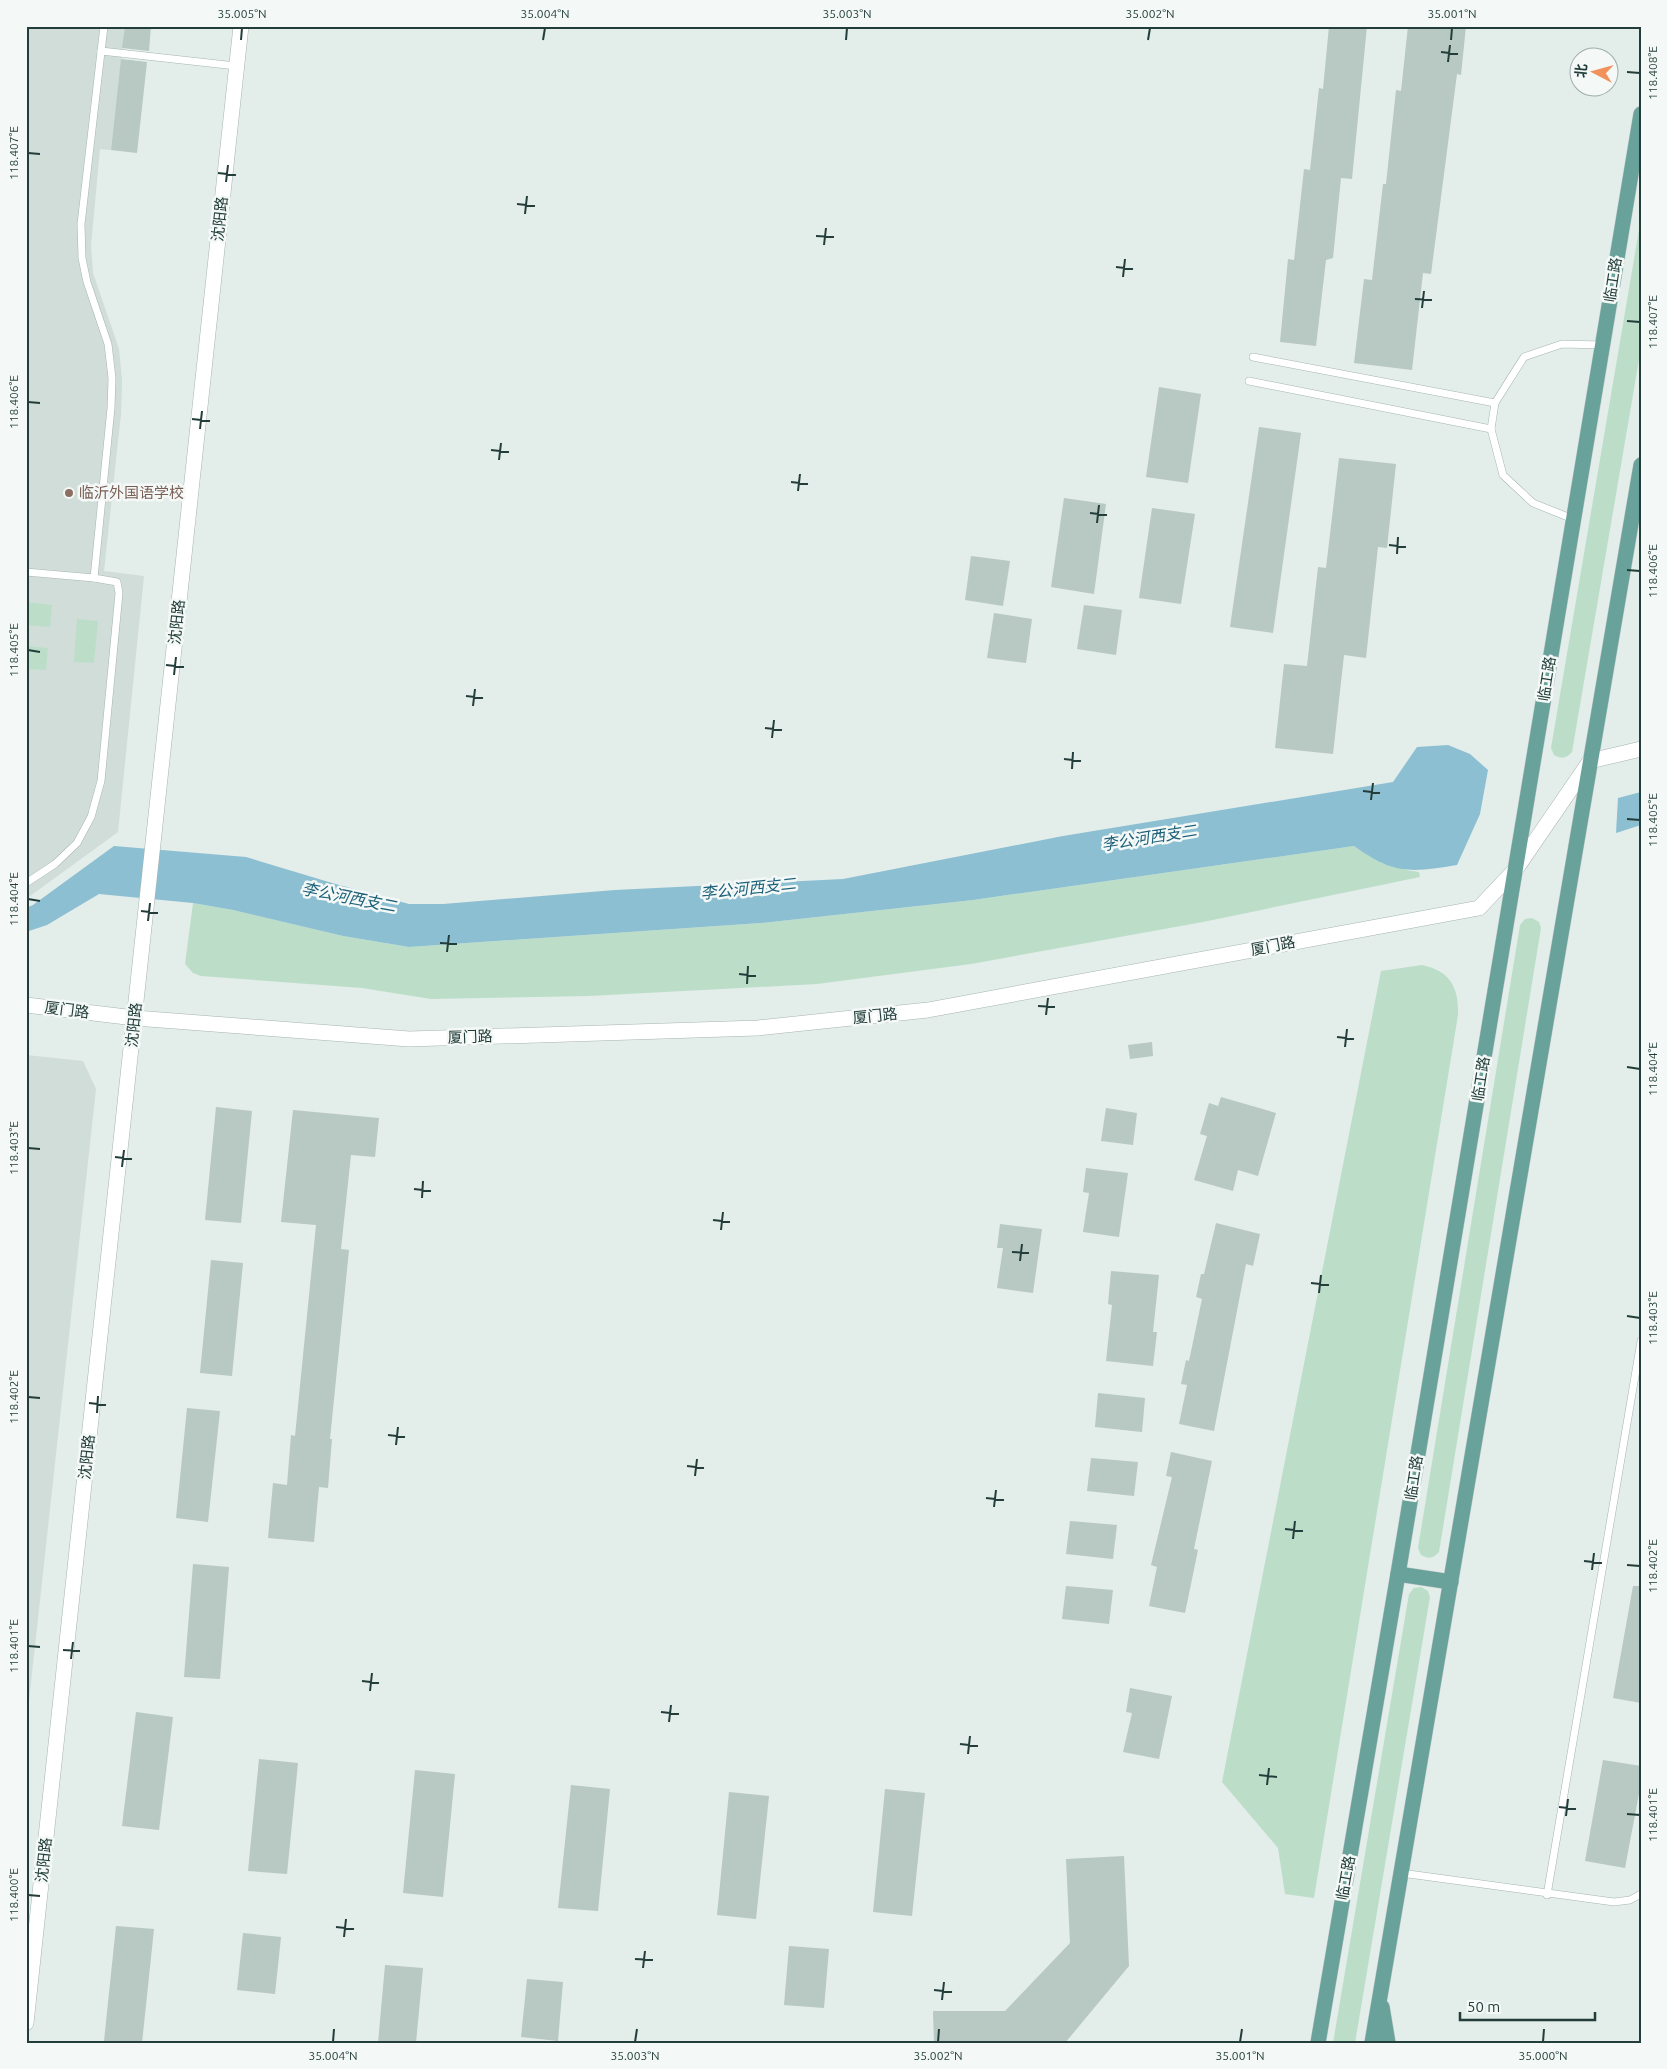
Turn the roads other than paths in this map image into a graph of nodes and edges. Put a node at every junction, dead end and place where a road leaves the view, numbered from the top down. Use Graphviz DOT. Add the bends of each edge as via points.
graph roads {
  1 [pos="104,26"];
  2 [pos="241,26"];
  3 [pos="101,51"];
  4 [pos="236,66"];
  5 [pos="1641,114"];
  6 [pos="1602,345"];
  7 [pos="1253,358"];
  8 [pos="1249,381"];
  9 [pos="1495,403"];
  10 [pos="1491,429"];
  11 [pos="1641,464"];
  12 [pos="1573,519"];
  13 [pos="26,572"];
  14 [pos="94,578"];
  15 [pos="1641,748"];
  16 [pos="1590,761"];
  17 [pos="1516,869"];
  18 [pos="26,883"];
  19 [pos="26,1005"];
  20 [pos="135,1018"];
  21 [pos="1641,1341"];
  22 [pos="1398,1574"];
  23 [pos="1451,1582"];
  24 [pos="1401,1873"];
  25 [pos="1641,1894"];
  26 [pos="1547,1895"];
  27 [pos="32,1923"];
  28 [pos="1380,1993"];
  29 [pos="26,2023"];
  30 [pos="1318,2043"];
  31 [pos="1372,2043"];
  32 [pos="1388,2043"];
  1 -- 3 [label="lane"];
  2 -- 4 [label="street, 沈阳路"];
  3 -- 4 [label="lane"];
  3 -- 14 [label="lane" via="81,224 83,266 108,344 112,378 112,408"];
  4 -- 20 [label="street, 沈阳路"];
  5 -- 6 [label="main road, 临工路"];
  6 -- 9 [label="lane" via="1562,344 1524,357"];
  6 -- 12 [label="main road, 临工路"];
  7 -- 9 [label="lane"];
  8 -- 10 [label="lane"];
  9 -- 10 [label="lane"];
  10 -- 12 [label="lane" via="1503,475 1533,503"];
  11 -- 16 [label="main road"];
  12 -- 17 [label="main road, 临工路"];
  13 -- 14 [label="lane"];
  14 -- 18 [label="lane" via="117,582 119,593 101,781 91,817 77,843 55,864"];
  15 -- 16 [label="street"];
  16 -- 17 [label="street, 厦门路"];
  16 -- 23 [label="main road"];
  17 -- 20 [label="street, 厦门路" via="1479,908 928,1010 758,1028 409,1039"];
  17 -- 22 [label="main road, 临工路"];
  19 -- 20 [label="street, 厦门路"];
  20 -- 27 [label="street, 沈阳路"];
  21 -- 26 [label="lane"];
  22 -- 23 [label="main road"];
  22 -- 30 [label="main road, 临工路"];
  23 -- 24 [label="main road"];
  24 -- 26 [label="lane"];
  24 -- 28 [label="main road"];
  25 -- 26 [label="lane" via="1630,1900 1614,1902"];
  27 -- 29 [label="street, 沈阳路"];
  28 -- 31 [label="main road"];
  28 -- 32 [label="main road"];
}
